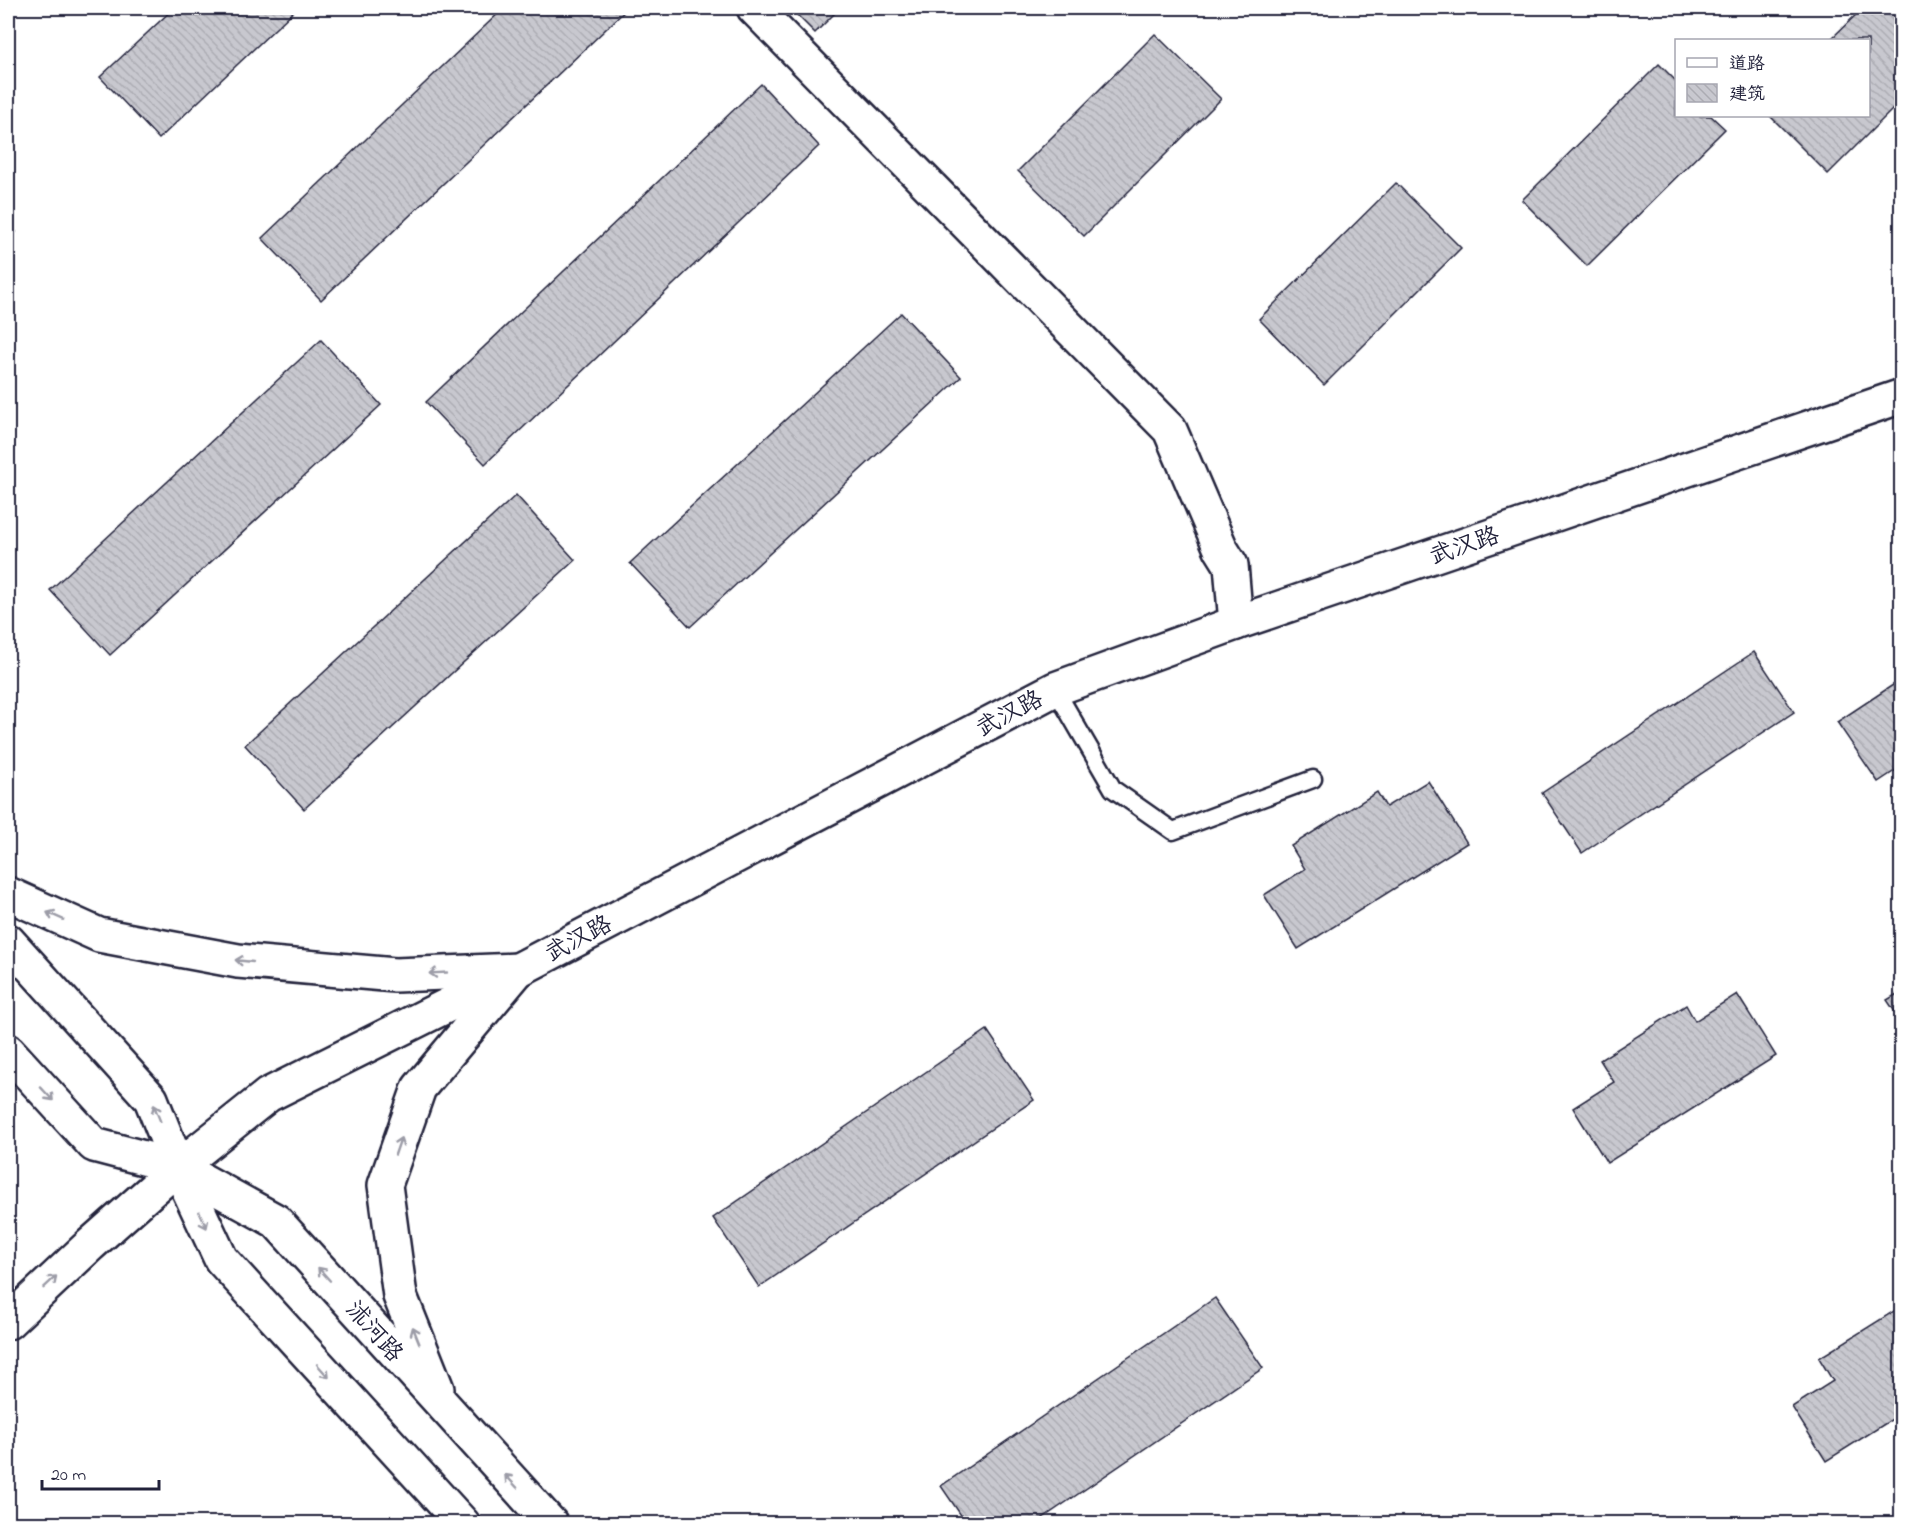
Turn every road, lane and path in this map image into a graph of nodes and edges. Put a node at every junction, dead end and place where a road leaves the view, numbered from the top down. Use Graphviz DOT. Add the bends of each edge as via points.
graph roads {
  1 [pos="754,8"];
  2 [pos="1902,396"];
  3 [pos="1236,623"];
  4 [pos="1055,689"];
  5 [pos="1312,779"];
  6 [pos="8,894"];
  7 [pos="8,941"];
  8 [pos="518,970"];
  9 [pos="8,1051"];
  10 [pos="178,1167"];
  11 [pos="8,1322"];
  12 [pos="445,1409"];
  13 [pos="462,1524"];
  14 [pos="551,1524"];
  1 -- 3 [label="street" via="1170,430 1231,565"];
  2 -- 3 [label="street, 武汉路"];
  3 -- 4 [label="street, 武汉路"];
  4 -- 5 [label="lane" via="1113,789 1173,831"];
  4 -- 8 [label="street, 武汉路"];
  8 -- 6 [label="street, one-way" via="395,975 238,961 99,935"];
  10 -- 7 [label="street, one-way" via="151,1099"];
  8 -- 10 [label="street, 武汉路" via="268,1095"];
  12 -- 8 [label="street, one-way" via="400,1296 385,1185 419,1088"];
  9 -- 10 [label="street, 沭河路, one-way" via="94,1145"];
  11 -- 10 [label="street, 武汉路, one-way"];
  12 -- 10 [label="street, 沭河路, one-way" via="276,1221"];
  10 -- 13 [label="street, one-way" via="221,1259"];
  14 -- 12 [label="street, 沭河路, one-way"];
}
